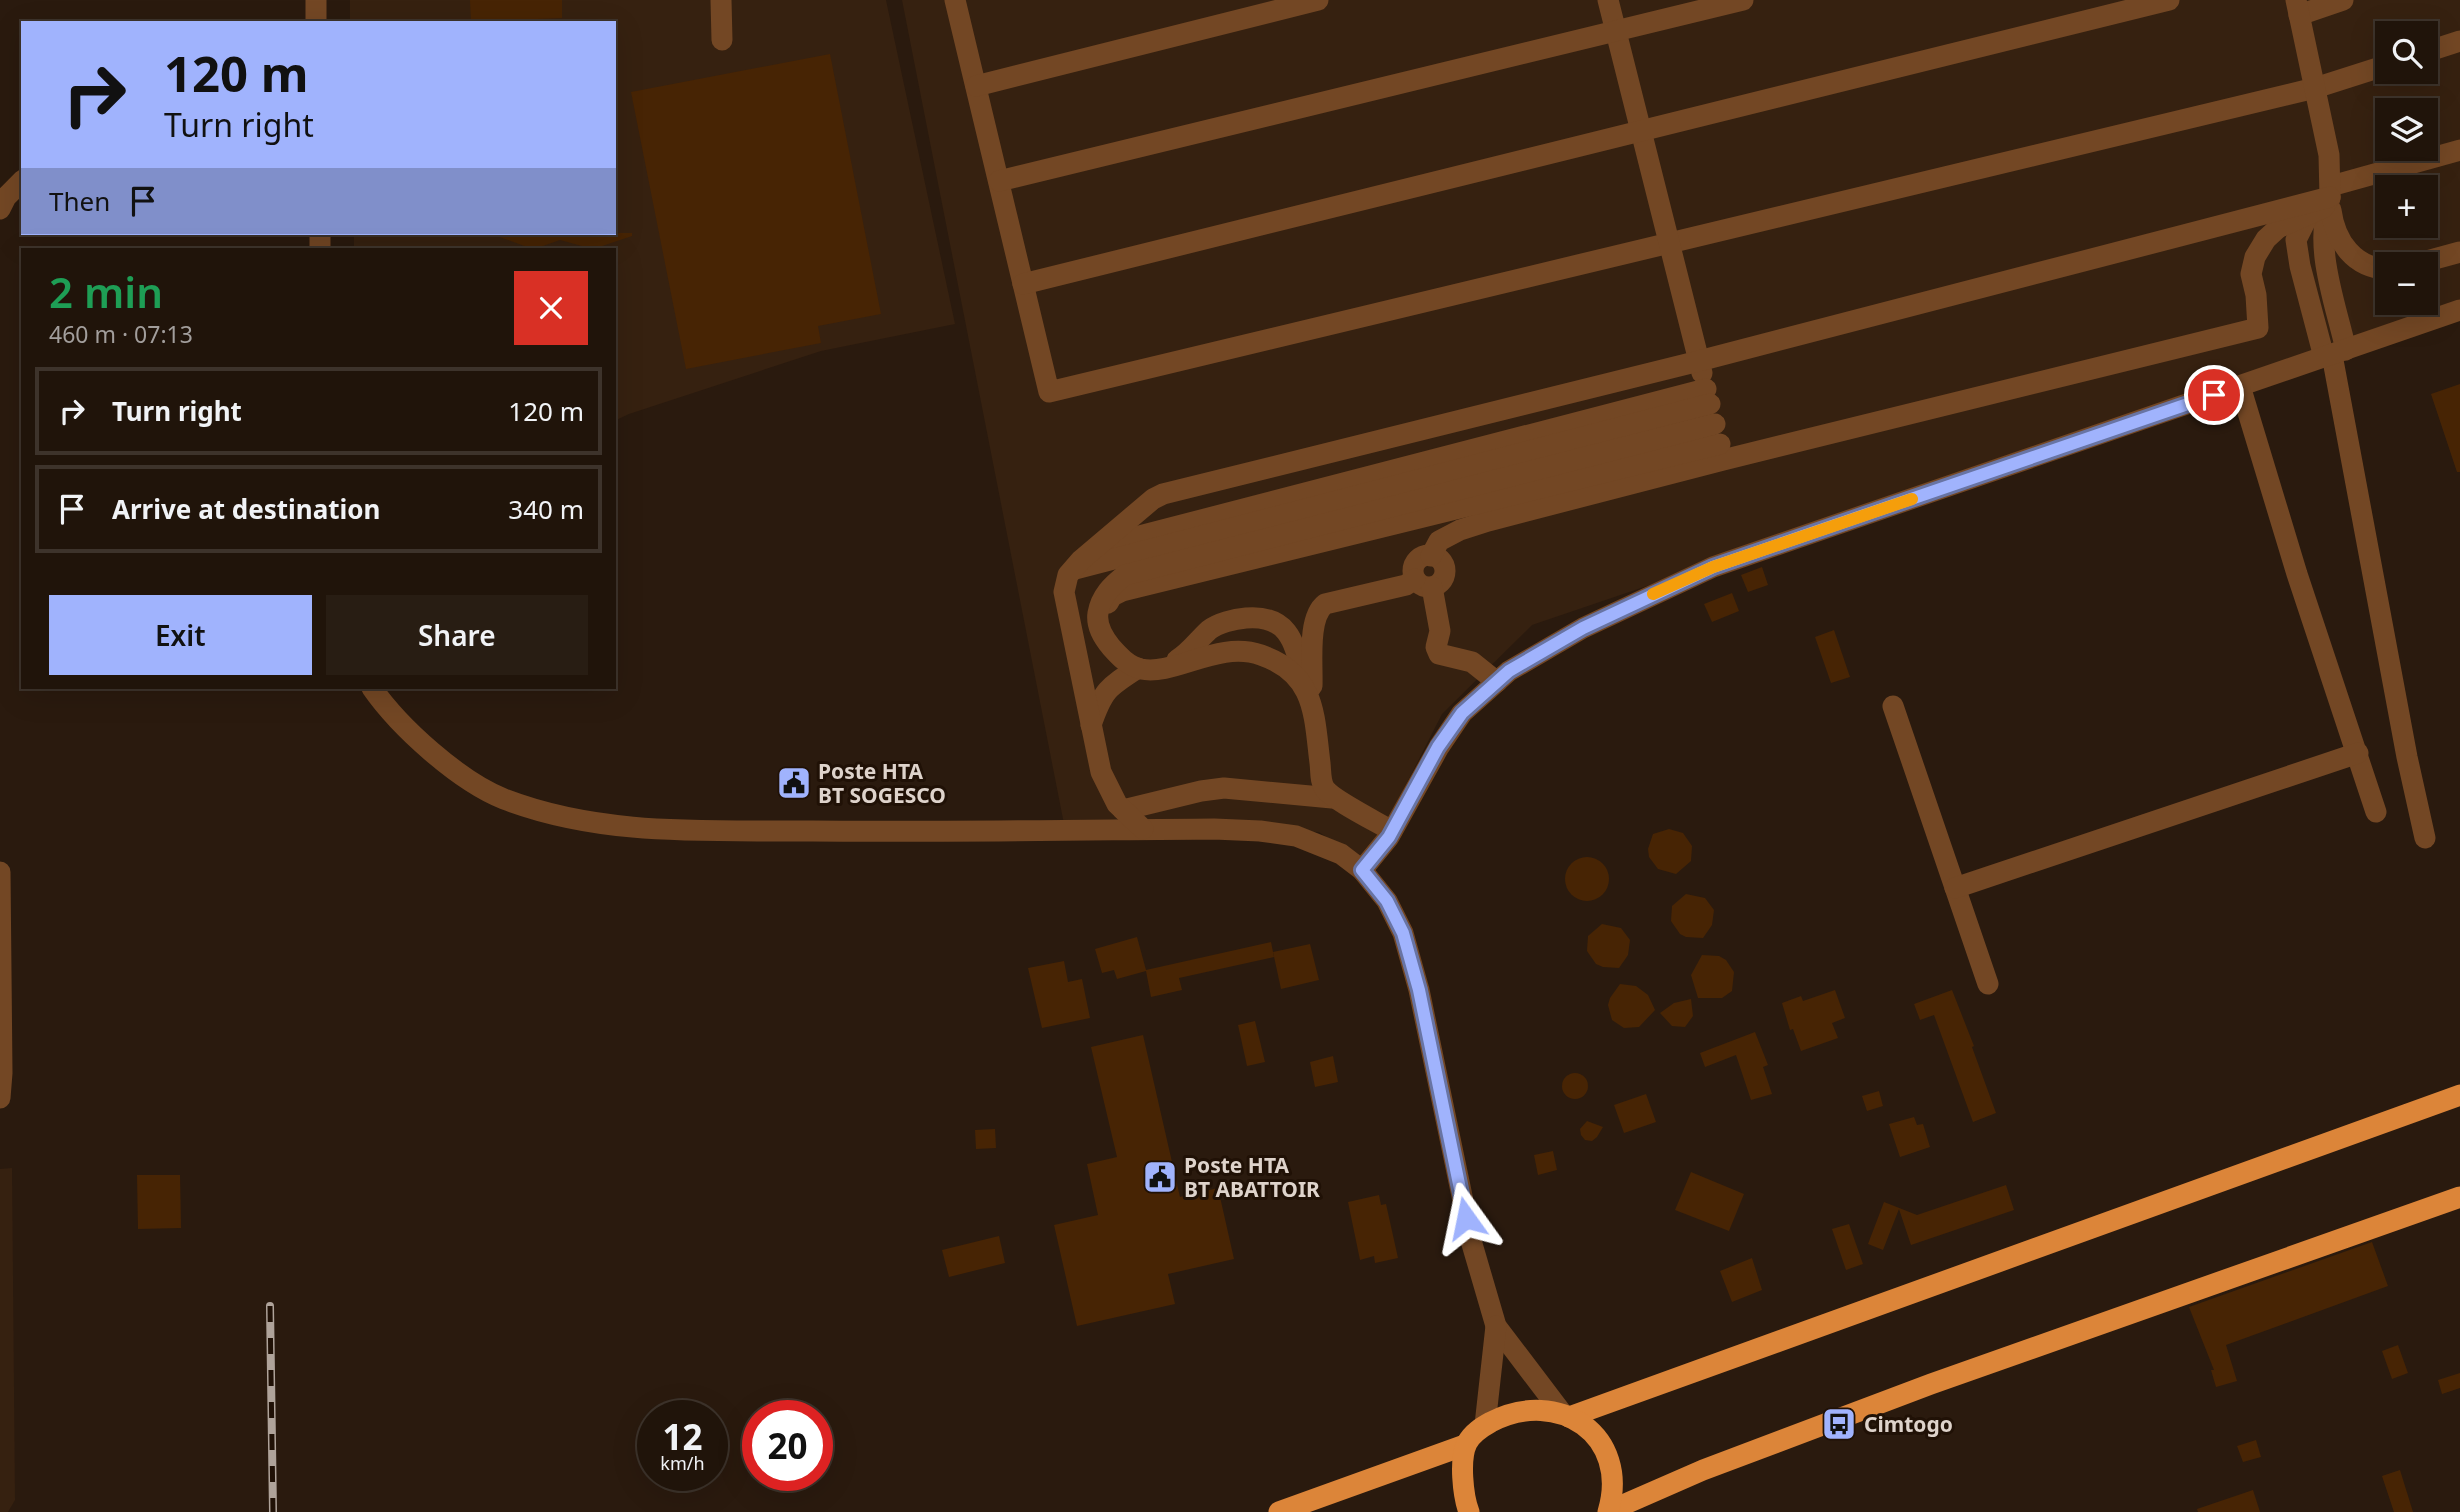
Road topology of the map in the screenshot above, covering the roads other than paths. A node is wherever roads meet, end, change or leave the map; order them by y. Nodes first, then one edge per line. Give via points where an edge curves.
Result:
1 (316, 0) edge
2 (720, 0) edge
3 (955, 0) edge
4 (1318, 0) edge
5 (1608, 0) edge
6 (1743, 0) edge
7 (2169, 0) edge
8 (2343, 0) edge
9 (2298, 7) edge
10 (316, 21) edge
11 (1616, 31) junction
12 (722, 40) dead end
13 (2460, 41) edge
14 (2438, 48) edge
15 (2375, 69) edge
16 (976, 86) junction
17 (2315, 88) junction
18 (1641, 131) junction
19 (2460, 150) edge
20 (999, 181) junction
21 (21, 182) edge
22 (2330, 192) junction
23 (0, 209) edge
24 (2308, 216) junction
25 (2296, 240) junction
26 (1669, 243) junction
27 (2259, 250) junction
28 (2460, 252) edge
29 (2438, 258) edge
30 (2375, 268) edge
31 (1023, 285) junction
32 (2460, 310) edge
33 (2334, 354) junction
34 (2241, 386) junction
35 (1711, 408) junction
36 (1095, 548) junction
37 (1072, 570) junction
38 (1423, 583) junction
39 (1168, 667) junction
40 (1138, 668) junction
41 (1497, 682) junction
42 (373, 689) edge
43 (1311, 702) junction
44 (1894, 706) dead end
45 (1091, 724) junction
46 (2358, 753) junction
47 (1332, 798) junction
48 (1123, 810) junction
49 (2376, 812) dead end
50 (1143, 829) junction
51 (1392, 831) junction
52 (2424, 838) dead end
53 (1362, 870) junction
54 (0, 872) edge
55 (1955, 888) junction
56 (1988, 984) dead end
57 (2460, 1095) edge
58 (0, 1098) edge
59 (2460, 1197) edge
60 (1496, 1326) junction
61 (1566, 1415) junction
62 (1485, 1426) junction
63 (1465, 1445) junction
64 (1279, 1512) edge
65 (1469, 1512) edge
66 (1609, 1512) edge

1 - 10 street
2 - 12 street
3 - 16 street
4 - 16 street
5 - 11 street
6 - 11 street
7 - 18 street
8 - 9 street
9 - 17 street
11 - 18 street
11 - 20 street
13 - 14 street
15 - 17 street
16 - 20 street
17 - 22 street via 2329,155
17 - 26 street
18 - 26 street
18 - 31 street
19 - 22 street
20 - 31 street
21 - 23 street
22 - 24 street via 2323,208
22 - 30 street via 2338,237 2356,260
22 - 33 street via 2323,250
22 - 35 street
24 - 25 street
24 - 27 street via 2278,228
25 - 27 street via 2275,240
25 - 33 street via 2300,266
26 - 31 street via 1049,391
26 - 35 street
27 - 35 street via 2250,274 2258,328
28 - 29 street
32 - 33 street
33 - 34 street
33 - 52 street
34 - 41 street via 1713,567 1583,628
34 - 46 street via 2297,574
35 - 36 street
35 - 36 street via 1119,527
35 - 37 street
35 - 38 street via 1440,541 1431,556 1441,561 1445,571 1441,581
35 - 40 street via 1122,591 1112,596 1099,627 1122,659
36 - 37 street
37 - 45 street via 1064,592
38 - 41 street via 1440,631 1438,654 1472,662
38 - 43 street via 1319,608 1313,631
39 - 40 street
39 - 43 street via 1219,653 1261,654 1304,684
39 - 43 street via 1190,652 1210,629 1226,622 1276,621 1294,645
40 - 45 street via 1110,684
41 - 51 street via 1462,713 1438,747
42 - 50 street via 396,718 474,785 575,821 669,830
43 - 47 street via 1322,786
44 - 55 street
45 - 48 street via 1101,772
46 - 49 street
46 - 55 street
47 - 48 street via 1224,788
47 - 51 street
48 - 50 street
50 - 53 street via 1296,836 1341,855
51 - 53 street
53 - 60 street via 1387,901 1403,933 1472,1244
54 - 58 street
55 - 56 street
57 - 61 highway
59 - 66 highway via 1931,1384 1703,1470
60 - 61 street
60 - 62 street
61 - 62 highway via 1540,1409 1518,1412
61 - 66 highway via 1598,1439 1609,1459 1614,1481
62 - 63 highway
63 - 64 highway
63 - 65 highway via 1464,1499

